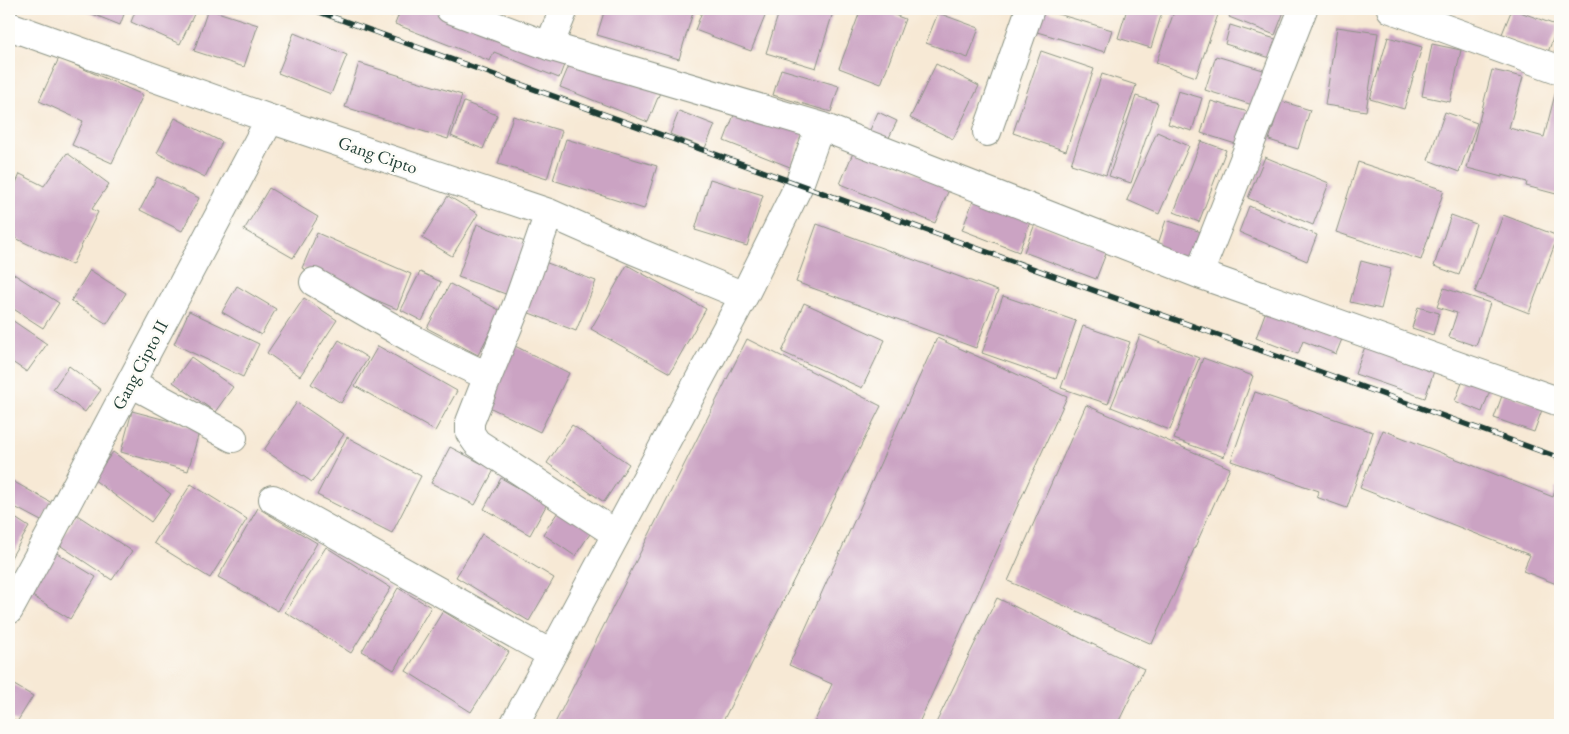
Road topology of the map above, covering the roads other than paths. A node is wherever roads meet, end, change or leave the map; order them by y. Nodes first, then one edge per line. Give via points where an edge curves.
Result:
1 (450, 9) edge
2 (564, 9) edge
3 (1030, 9) edge
4 (1303, 9) edge
5 (1391, 9) edge
6 (9, 26) edge
7 (549, 46) junction
8 (1560, 70) edge
9 (270, 119) junction
10 (820, 126) junction
11 (987, 132) dead end
12 (549, 213) junction
13 (1199, 274) junction
14 (314, 282) dead end
15 (744, 296) junction
16 (488, 376) junction
17 (131, 383) junction
18 (1560, 402) edge
19 (233, 438) dead end
20 (273, 498) dead end
21 (616, 534) junction
22 (9, 610) edge
23 (551, 654) junction
24 (514, 725) edge

1 - 7 street
2 - 7 street
3 - 11 street
4 - 13 street
5 - 8 street
6 - 9 street, Gang Cipto
7 - 10 street
9 - 12 street, Gang Cipto
9 - 17 street, Gang Cipto II
10 - 13 street
10 - 15 street via 800,185
12 - 15 street, Gang Cipto
12 - 16 street
13 - 18 street
14 - 16 street via 409,338
15 - 21 street
16 - 21 street via 470,422 470,433 477,443
17 - 19 street
17 - 22 street, Gang Cipto II
20 - 23 street
21 - 23 street
23 - 24 street

